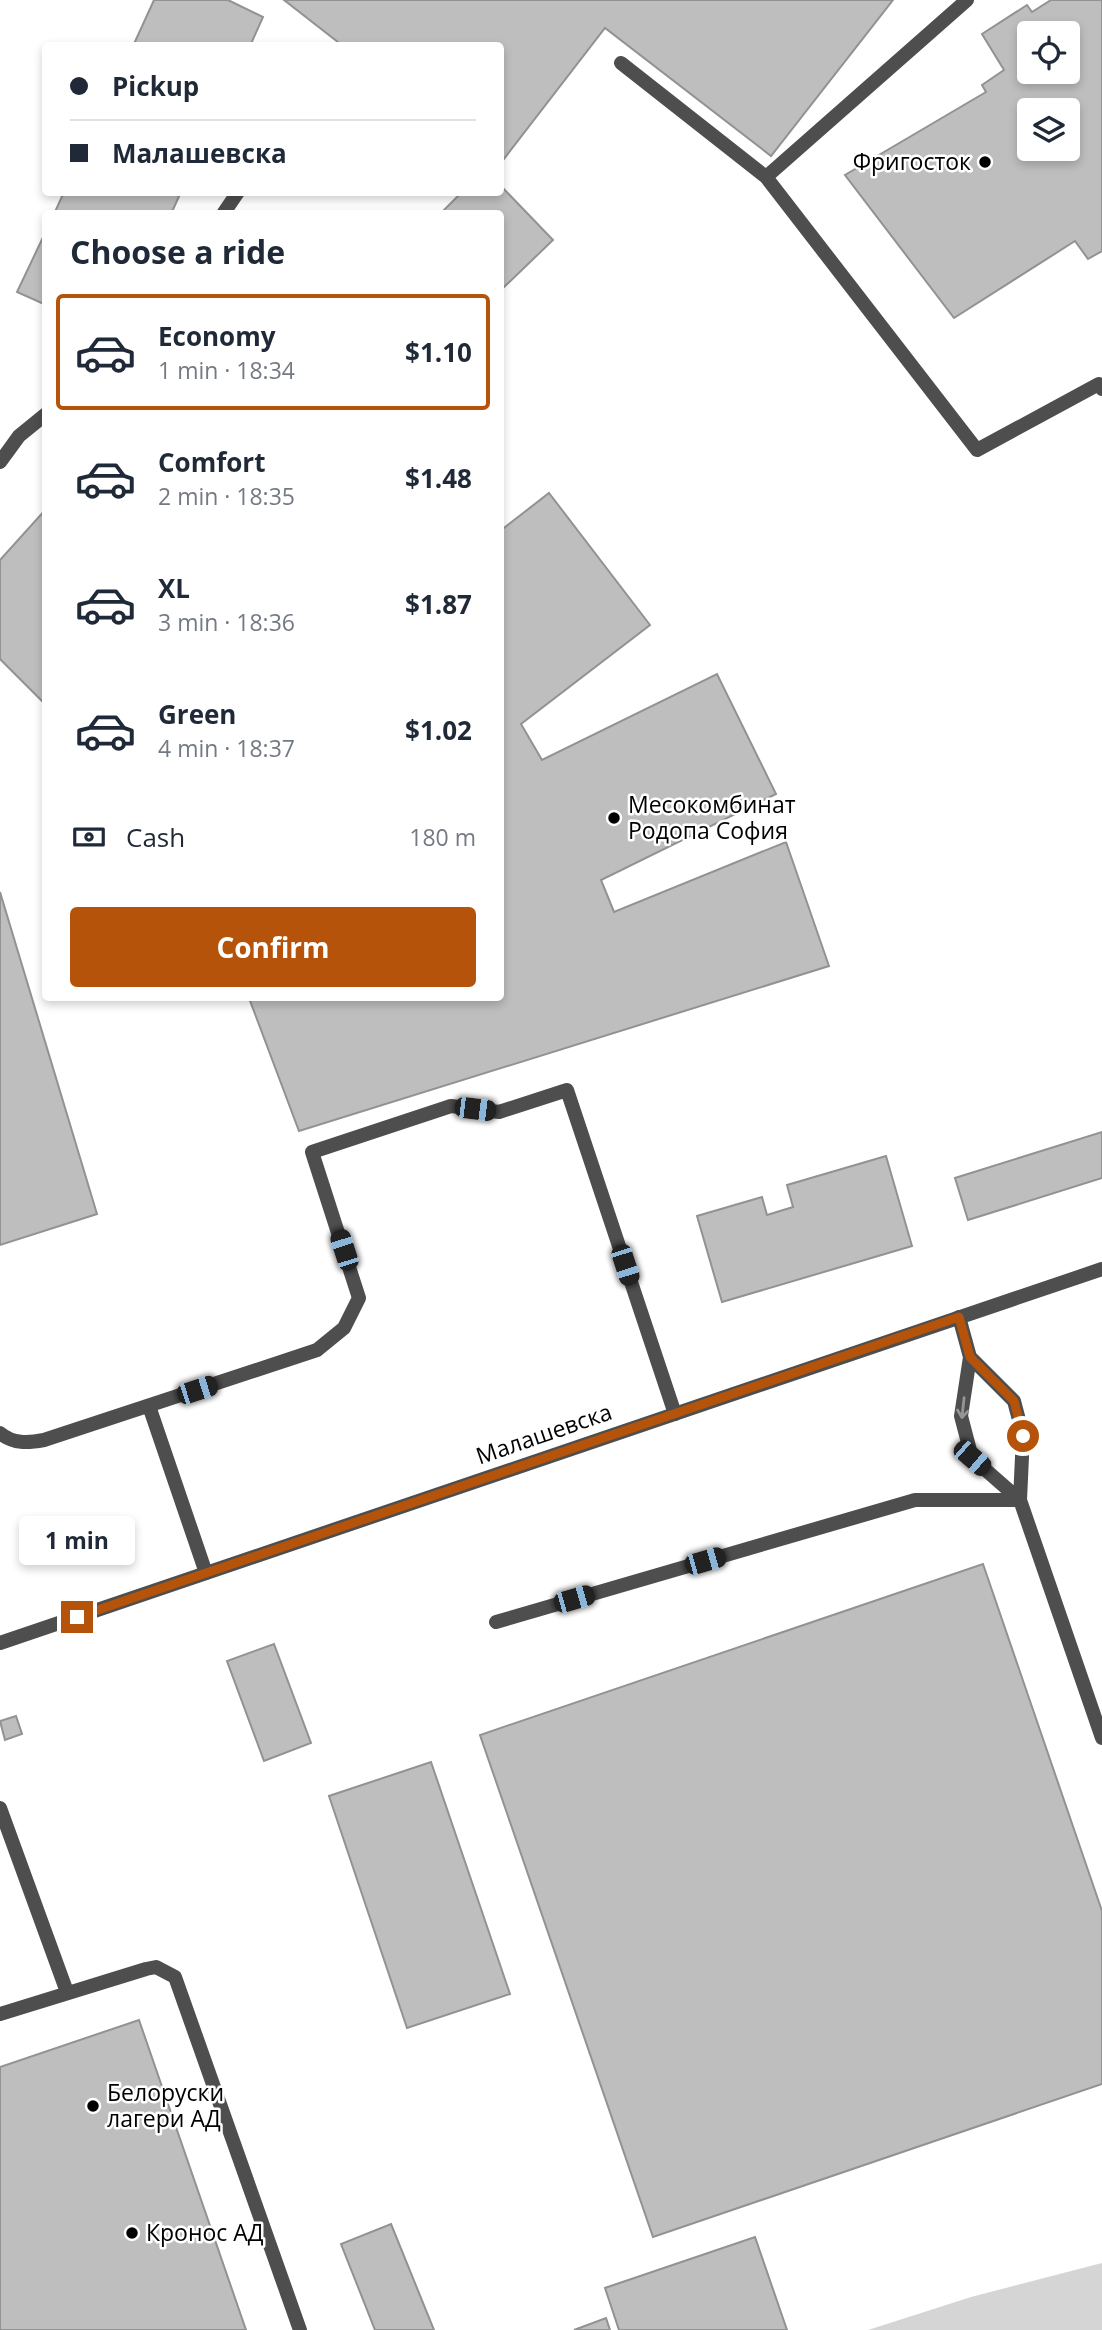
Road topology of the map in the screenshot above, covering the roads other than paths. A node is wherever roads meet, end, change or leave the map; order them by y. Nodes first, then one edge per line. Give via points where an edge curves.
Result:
1 (967, 0) edge
2 (621, 63) dead end
3 (766, 177) junction
4 (1102, 389) edge
5 (42, 417) edge
6 (0, 462) edge
7 (1102, 1269) edge
8 (959, 1317) junction
9 (970, 1357) junction
10 (149, 1406) junction
11 (674, 1414) junction
12 (0, 1433) edge
13 (1020, 1500) junction
14 (206, 1573) junction
15 (496, 1622) dead end
16 (0, 1643) edge
17 (1102, 1738) edge
18 (0, 1808) edge
19 (67, 1992) junction
20 (0, 2014) edge
21 (300, 2330) edge

1 - 3 street
2 - 3 street
3 - 4 street via 977,450 1099,384
5 - 6 street via 19,436
7 - 8 street, Малашевска
8 - 9 street
8 - 11 street, Малашевска
9 - 13 street via 1014,1401 1023,1436
9 -> 13 street via 961,1416 972,1458
10 - 11 street via 317,1350 344,1328 359,1298 312,1152 451,1106 499,1112 567,1090
10 - 12 street via 44,1440 25,1443
10 - 14 street
11 - 14 street, Малашевска
13 - 15 street via 915,1500
13 - 17 street
14 - 16 street, Малашевска
18 - 19 street
19 - 20 street
19 - 21 street via 146,1969 156,1968 176,1977

